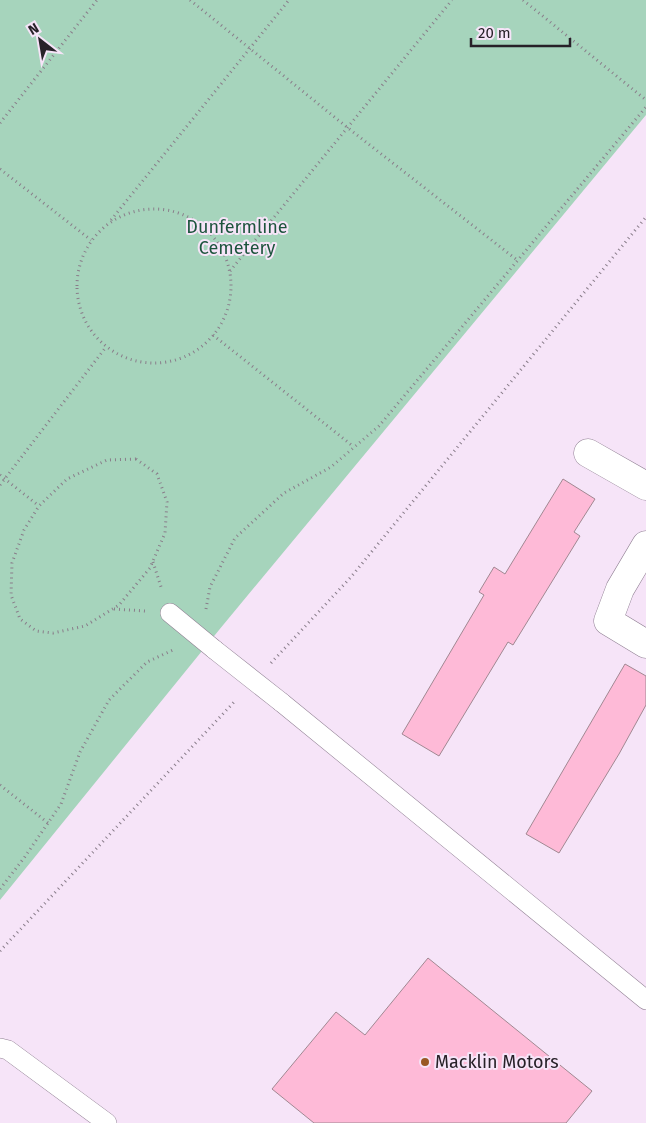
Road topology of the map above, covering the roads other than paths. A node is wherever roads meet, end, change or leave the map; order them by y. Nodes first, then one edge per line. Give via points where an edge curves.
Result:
1 (588, 453) dead end
2 (646, 486) edge
3 (646, 545) edge
4 (170, 613) dead end
5 (646, 644) edge
6 (646, 1000) edge
7 (0, 1048) edge
8 (107, 1123) edge

1 - 2 street
3 - 5 street via 620,589 608,621
4 - 6 lane, bridge
7 - 8 lane via 8,1050

